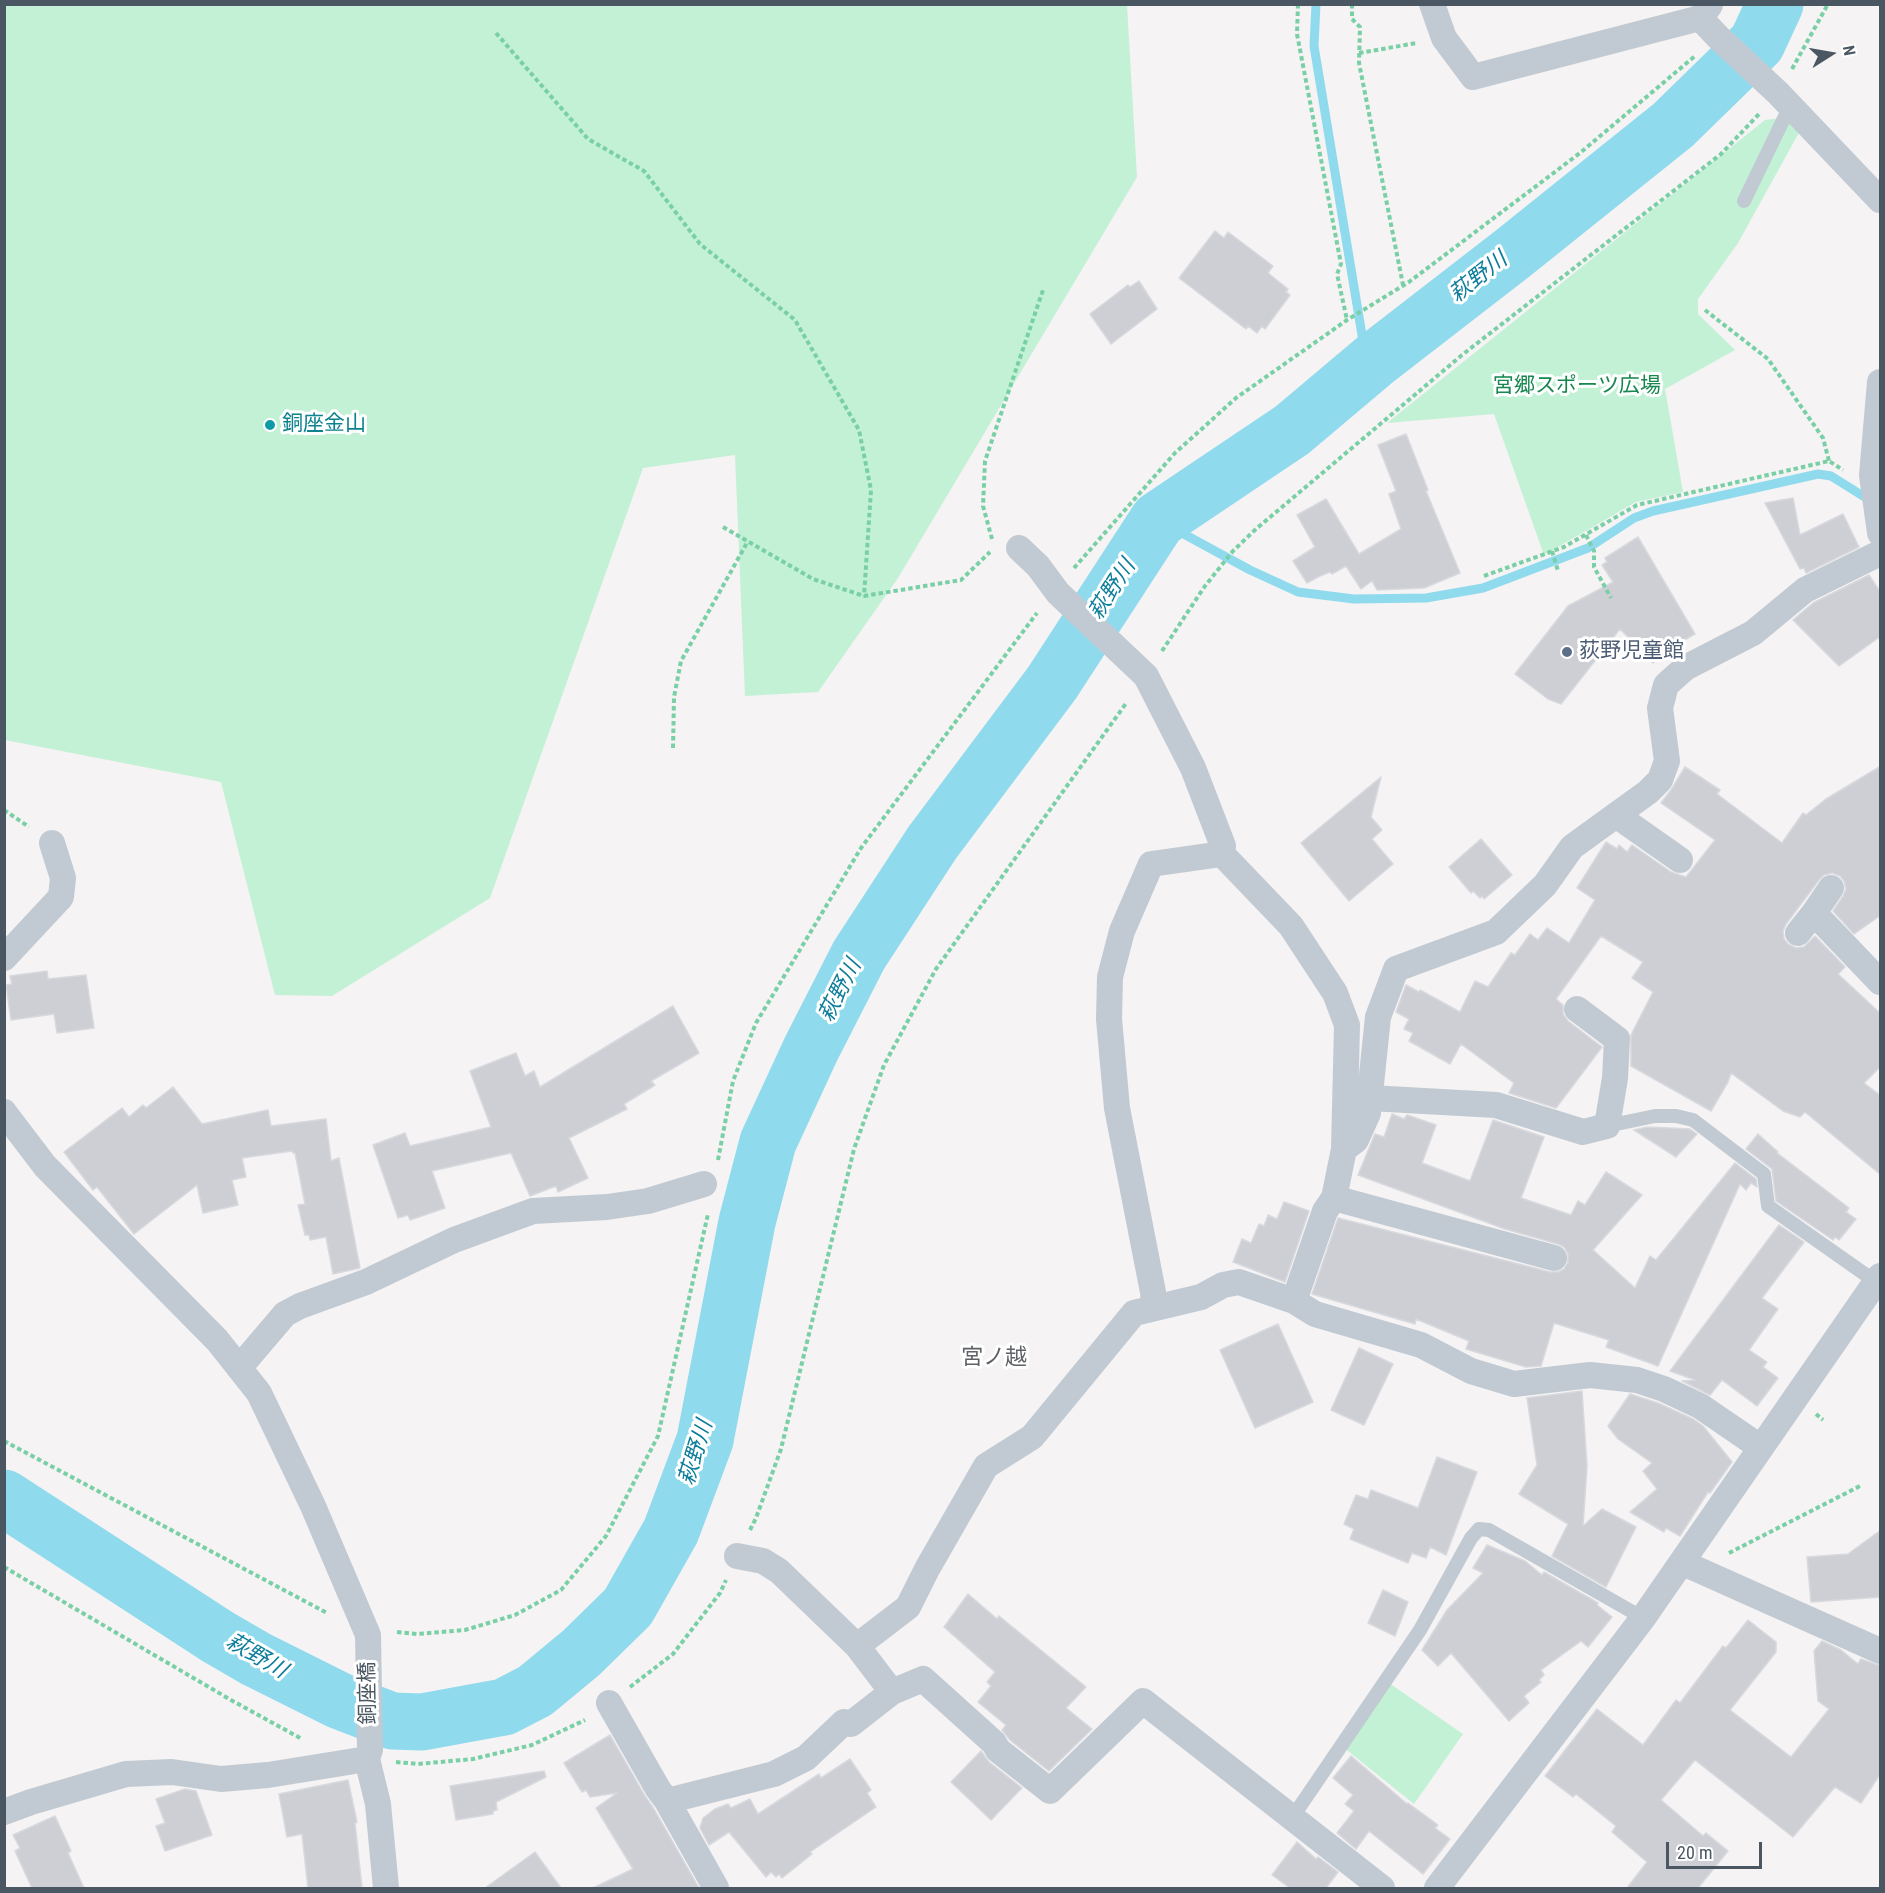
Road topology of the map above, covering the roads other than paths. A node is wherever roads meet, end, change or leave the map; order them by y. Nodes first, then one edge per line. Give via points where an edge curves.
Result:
1 (1432, 4) edge
2 (1710, 21) edge
3 (1782, 97) junction
4 (1878, 195) edge
5 (1744, 201) dead end
6 (1881, 382) edge
7 (1876, 482) edge
8 (1881, 533) edge
9 (1018, 548) dead end
10 (1881, 553) edge
11 (1616, 815) junction
12 (52, 843) dead end
13 (1222, 854) junction
14 (1680, 860) dead end
15 (1831, 888) dead end
16 (4, 958) edge
17 (1881, 982) edge
18 (1577, 1009) dead end
19 (1370, 1098) junction
20 (4, 1112) edge
21 (1607, 1126) junction
22 (1344, 1149) junction
23 (704, 1184) road end
24 (1334, 1198) junction
25 (1554, 1258) dead end
26 (1878, 1279) edge
27 (1294, 1301) junction
28 (1154, 1307) junction
29 (239, 1368) junction
30 (1760, 1447) junction
31 (737, 1556) road end
32 (1690, 1566) junction
33 (1643, 1618) junction
34 (857, 1646) junction
35 (1881, 1651) edge
36 (892, 1692) junction
37 (609, 1703) road end
38 (368, 1755) junction
39 (667, 1801) junction
40 (4, 1812) edge
41 (1292, 1818) junction
42 (386, 1888) edge
43 (716, 1888) edge
44 (1382, 1888) edge
45 (1437, 1888) edge

1 - 2 street via 1444,38 1473,77
2 - 3 street
3 - 4 street
3 - 5 lane
6 - 7 street
7 - 8 street
9 - 13 street via 1038,566 1056,592 1140,670 1193,768 1223,846
10 - 11 street via 1805,590 1753,633 1684,668 1666,685 1660,708 1667,761 1660,780
11 - 14 street
11 - 19 street via 1572,847 1545,885 1496,932 1396,969 1378,1017
12 - 16 street via 63,878 61,897
13 - 22 street via 1291,926 1335,993 1347,1025
13 - 28 street via 1151,864 1122,931 1110,977 1109,1019 1117,1108
15 - 17 street via 1806,923
18 - 21 street via 1617,1039
19 - 21 street via 1496,1105 1583,1132
19 - 22 street via 1356,1140
20 - 29 street via 45,1166 217,1340
21 - 26 lane via 1655,1116 1693,1120 1764,1174 1768,1206
22 - 24 street
23 - 29 street via 648,1201 533,1210 454,1240 366,1282 285,1314
24 - 25 street
24 - 27 street via 1325,1211
26 - 30 street
27 - 28 street via 1239,1282 1174,1305
27 - 30 street via 1315,1314 1421,1345 1471,1371 1514,1384 1590,1376 1637,1380 1700,1406
28 - 34 street via 1134,1312 1032,1437 986,1466 908,1607
29 - 38 street, 銅座橋 via 259,1393 367,1632
30 - 32 street
31 - 34 street via 763,1561 779,1572
32 - 33 street
32 - 35 street
33 - 41 lane via 1489,1530 1479,1529 1420,1630
33 - 45 street
34 - 36 street
36 - 39 street via 851,1724 844,1722 806,1758 774,1773
36 - 41 street via 923,1679 998,1750 1050,1791 1143,1701
37 - 39 street
38 - 40 street via 268,1775 221,1779 172,1772 126,1774
38 - 42 street, 銅座橋 via 378,1804
39 - 43 street
41 - 44 street

